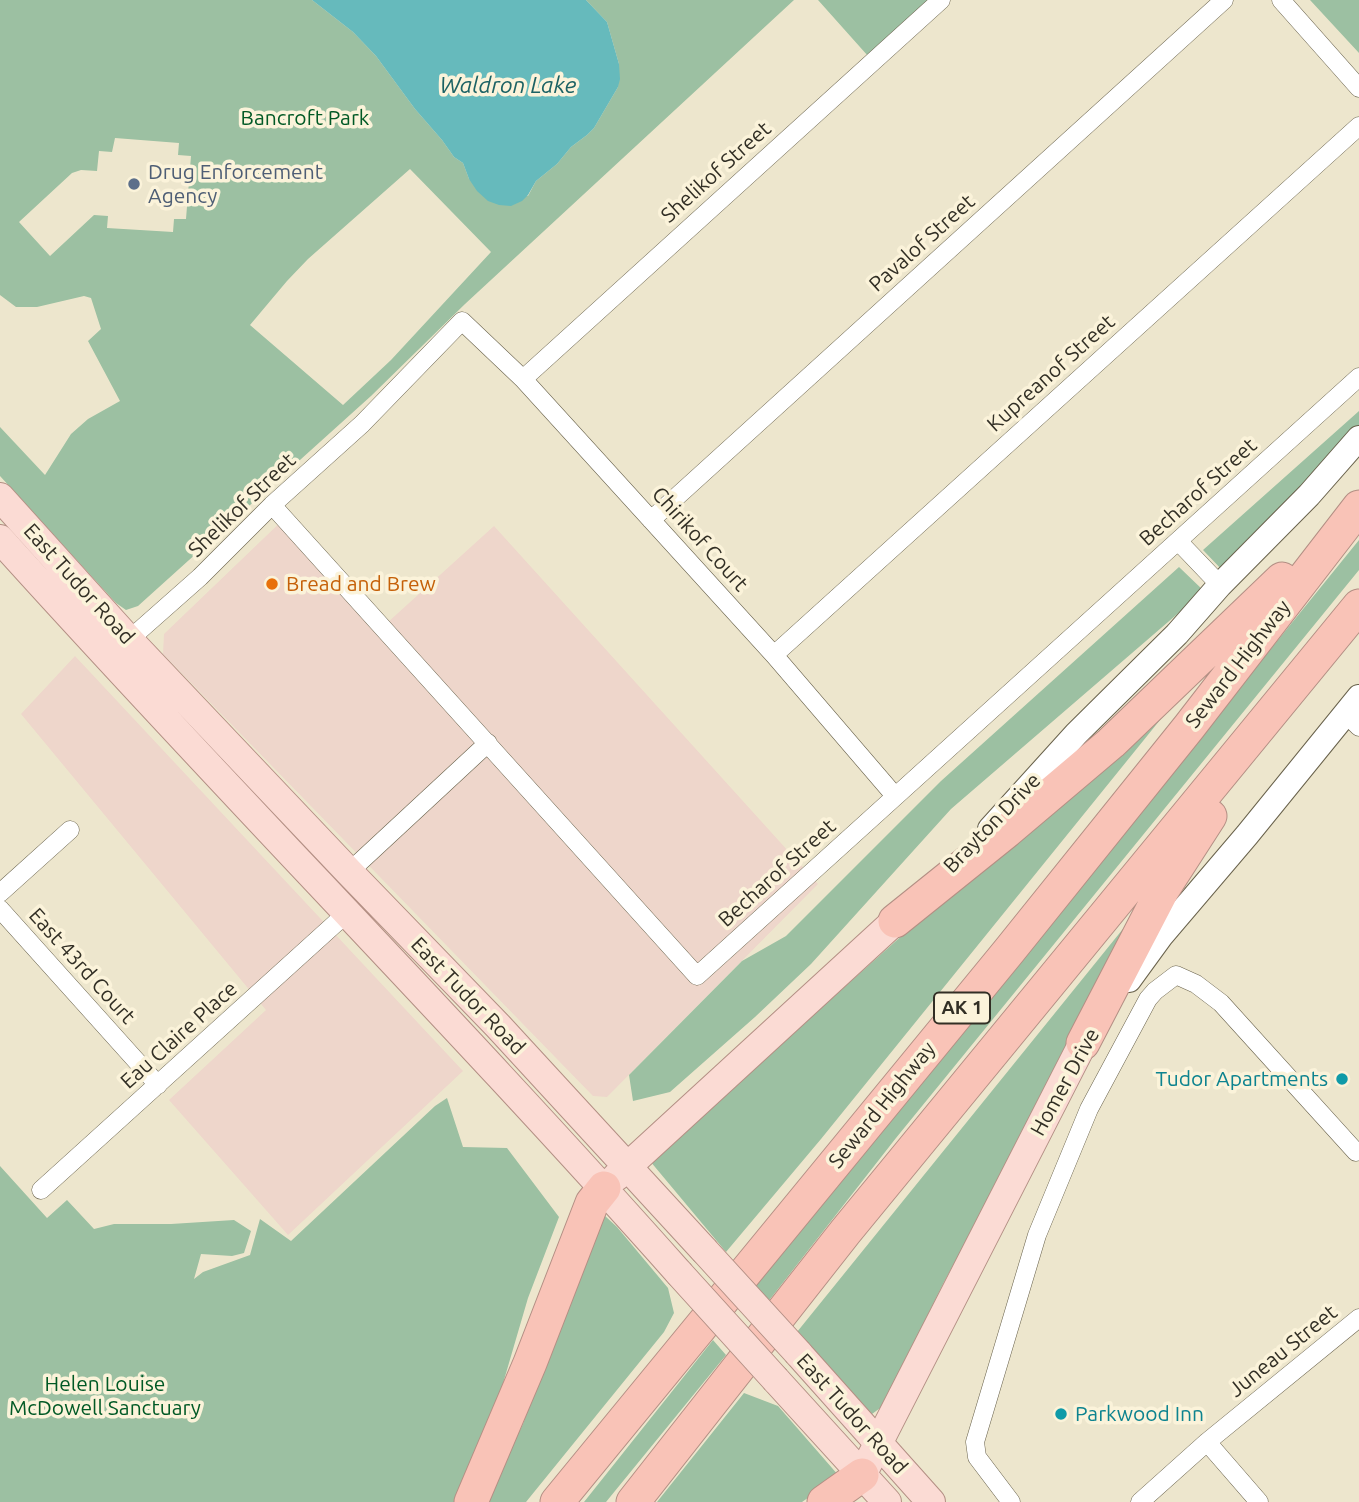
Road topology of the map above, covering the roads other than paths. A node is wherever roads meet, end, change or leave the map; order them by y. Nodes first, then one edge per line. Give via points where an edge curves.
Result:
1 (941, 0) edge
2 (1224, 0) edge
3 (1281, 0) edge
4 (1359, 88) edge
5 (1359, 126) edge
6 (462, 321) joint
7 (1359, 377) edge
8 (523, 379) junction
9 (1359, 438) edge
10 (0, 497) edge
11 (272, 505) junction
12 (1359, 506) edge
13 (651, 520) junction
14 (1178, 541) junction
15 (4, 553) edge
16 (1220, 585) junction
17 (1359, 606) edge
18 (119, 649) junction
19 (774, 655) junction
20 (1286, 695) junction
21 (1354, 712) edge
22 (488, 743) junction
23 (895, 796) junction
24 (70, 830) dead end
25 (349, 872) junction
26 (0, 893) edge
27 (0, 909) edge
28 (348, 912) junction
29 (895, 921) junction
30 (1083, 1043) junction
31 (158, 1085) junction
32 (1358, 1152) edge
33 (616, 1177) junction
34 (41, 1190) dead end
35 (1359, 1318) edge
36 (878, 1442) junction
37 (1207, 1442) junction
38 (862, 1475) junction
39 (471, 1502) edge
40 (557, 1502) edge
41 (633, 1502) edge
42 (824, 1502) edge
43 (887, 1502) edge
44 (930, 1502) edge
45 (1011, 1502) edge
46 (1140, 1502) edge
47 (1259, 1502) edge

1 - 8 street, Shelikof Street
2 - 13 street, Pavalof Street
3 - 4 street
5 - 19 street, Kupreanof Street
6 - 8 street, Chirikof Court
6 - 11 street, Shelikof Street via 362,424
7 - 14 street, Becharof Street
8 - 13 street, Chirikof Court
9 - 16 main road, Brayton Drive
10 - 18 main road, East Tudor Road
11 - 18 street, Shelikof Street
11 - 22 street, Becharof Street
12 - 29 highway via 1111,743
12 - 40 highway, Seward Highway / AK 1 via 1009,951
13 - 19 street, Chirikof Court
14 - 16 street
14 - 23 street, Becharof Street
15 - 18 main road, East Tudor Road
16 - 29 main road, Brayton Drive via 985,834
17 - 20 highway, AK 1
18 - 25 main road, East Tudor Road
18 - 28 main road, East Tudor Road
19 - 23 street, Chirikof Court
20 - 30 highway via 1163,889
20 - 41 highway, AK 1 via 846,1231
21 - 30 main road, Homer Drive via 1161,936
22 - 23 street, Becharof Street via 697,976
22 - 25 street
24 - 26 street
25 - 33 main road, East Tudor Road via 498,1026
27 - 31 street, East 43rd Court
28 - 31 street, Eau Claire Place
28 - 33 main road, East Tudor Road
29 - 33 main road, Brayton Drive
30 - 36 main road, Homer Drive
31 - 34 street, Eau Claire Place
32 - 45 street, Homer Drive via 1221,1003 1176,975 1155,991 1088,1109 1037,1236 975,1442 977,1457
33 - 36 main road, East Tudor Road, bridge via 704,1251
33 - 38 main road, East Tudor Road, bridge via 679,1273
33 - 39 highway via 592,1203
35 - 37 street, Juneau Street
36 - 38 main road, Homer Drive
36 - 44 main road, East Tudor Road
37 - 46 street, Juneau Street
37 - 47 street
38 - 42 highway
38 - 43 main road, East Tudor Road

